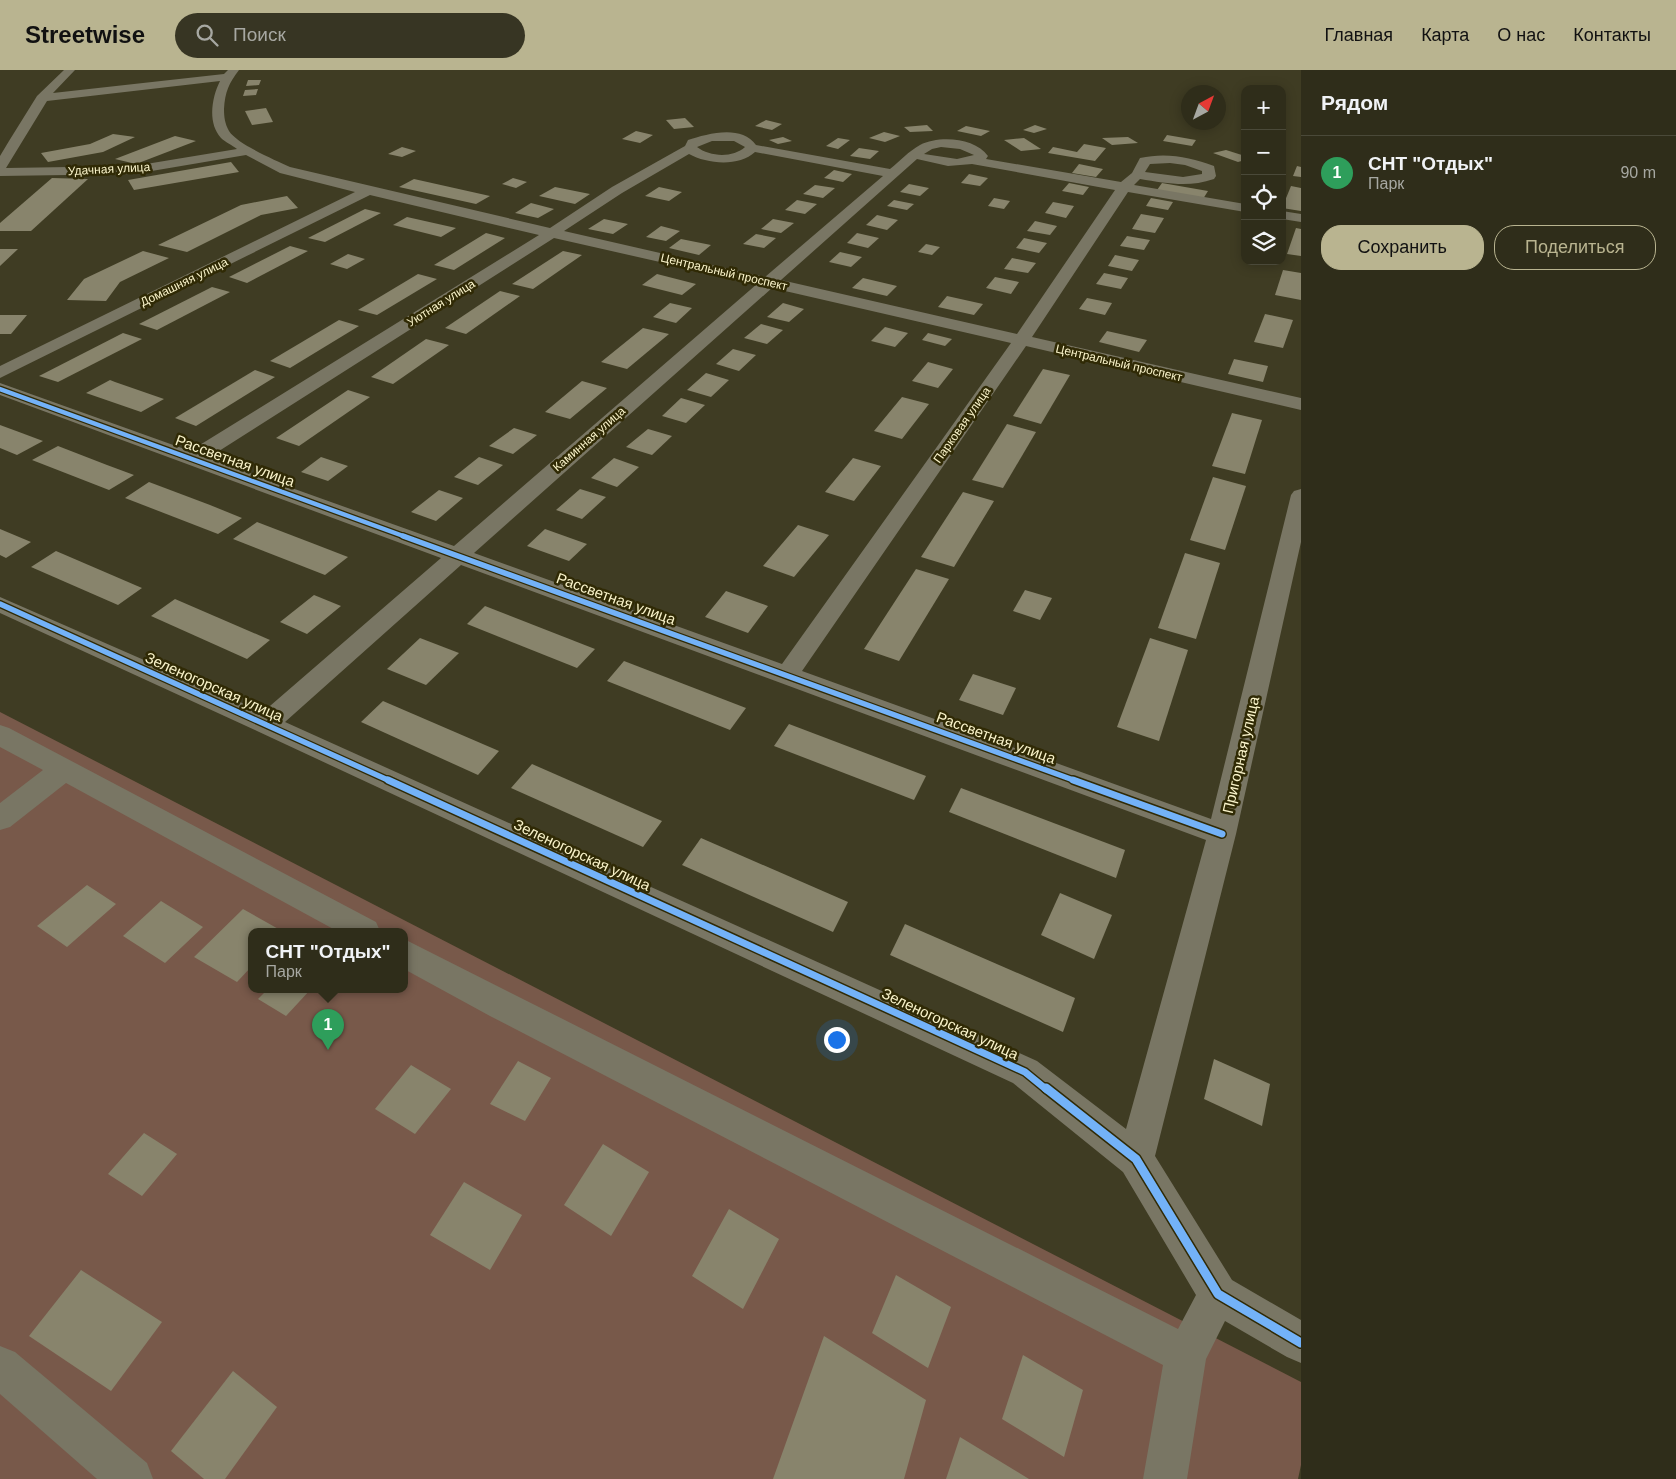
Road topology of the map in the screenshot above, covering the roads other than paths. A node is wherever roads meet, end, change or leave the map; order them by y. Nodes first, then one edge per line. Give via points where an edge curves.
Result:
1 (70, 70) edge
2 (230, 74) edge
3 (41, 98) junction
4 (200, 147) dead end
5 (690, 148) junction
6 (752, 148) junction
7 (248, 152) junction
8 (0, 167) edge
9 (147, 169) junction
10 (0, 172) edge
11 (890, 173) junction
12 (1130, 181) junction
13 (368, 191) junction
14 (1241, 207) edge
15 (1286, 216) edge
16 (1301, 218) edge
17 (552, 233) junction
18 (768, 282) junction
19 (1021, 340) junction
20 (0, 373) edge
21 (0, 389) edge
22 (1301, 404) edge
23 (192, 459) junction
24 (1301, 495) edge
25 (458, 554) junction
26 (0, 604) edge
27 (787, 675) junction
28 (266, 724) junction
29 (0, 735) edge
30 (64, 769) junction
31 (0, 819) edge
32 (1222, 834) junction
33 (359, 928) edge
34 (408, 955) edge
35 (1136, 1159) junction
36 (1218, 1294) junction
37 (1301, 1342) edge
38 (1186, 1356) junction
39 (0, 1367) edge
40 (131, 1479) edge
41 (1165, 1479) edge

1 - 3 street
2 - 3 street
2 - 7 street, Центральный проспект via 219,94 218,120 225,135
3 - 8 street
4 - 9 street
5 - 6 street via 705,156 722,158 746,154
5 - 6 street, Уютная улица via 696,140 719,137 743,140
5 - 17 street, Уютная улица via 617,190
6 - 11 street, Уютная улица
7 - 9 street, Удачная улица
7 - 13 street, Центральный проспект via 284,170
9 - 10 street, Удачная улица
11 - 12 street, Каминная улица via 929,145 949,144 977,150 982,156 975,161
11 - 18 street, Каминная улица
12 - 14 street
12 - 19 street, Парковая улица
13 - 17 street, Центральный проспект
13 - 20 street, Домашняя улица
15 - 16 street
17 - 18 street, Центральный проспект
17 - 23 street, Уютная улица
18 - 19 street, Центральный проспект
18 - 25 street, Каминная улица
19 - 22 street, Центральный проспект
19 - 27 street, Парковая улица
21 - 23 street, Рассветная улица
23 - 25 street, Рассветная улица
24 - 32 street, Пригорная улица
25 - 27 street, Рассветная улица
25 - 28 street, Каминная улица
26 - 28 street, Зеленогорская улица
27 - 32 street, Рассветная улица
28 - 35 street, Зеленогорская улица via 1025,1072
29 - 30 street
30 - 31 street
30 - 33 street
32 - 35 street, Пригорная улица
34 - 38 street
35 - 36 street
36 - 37 street
36 - 38 street
38 - 41 street
39 - 40 street

